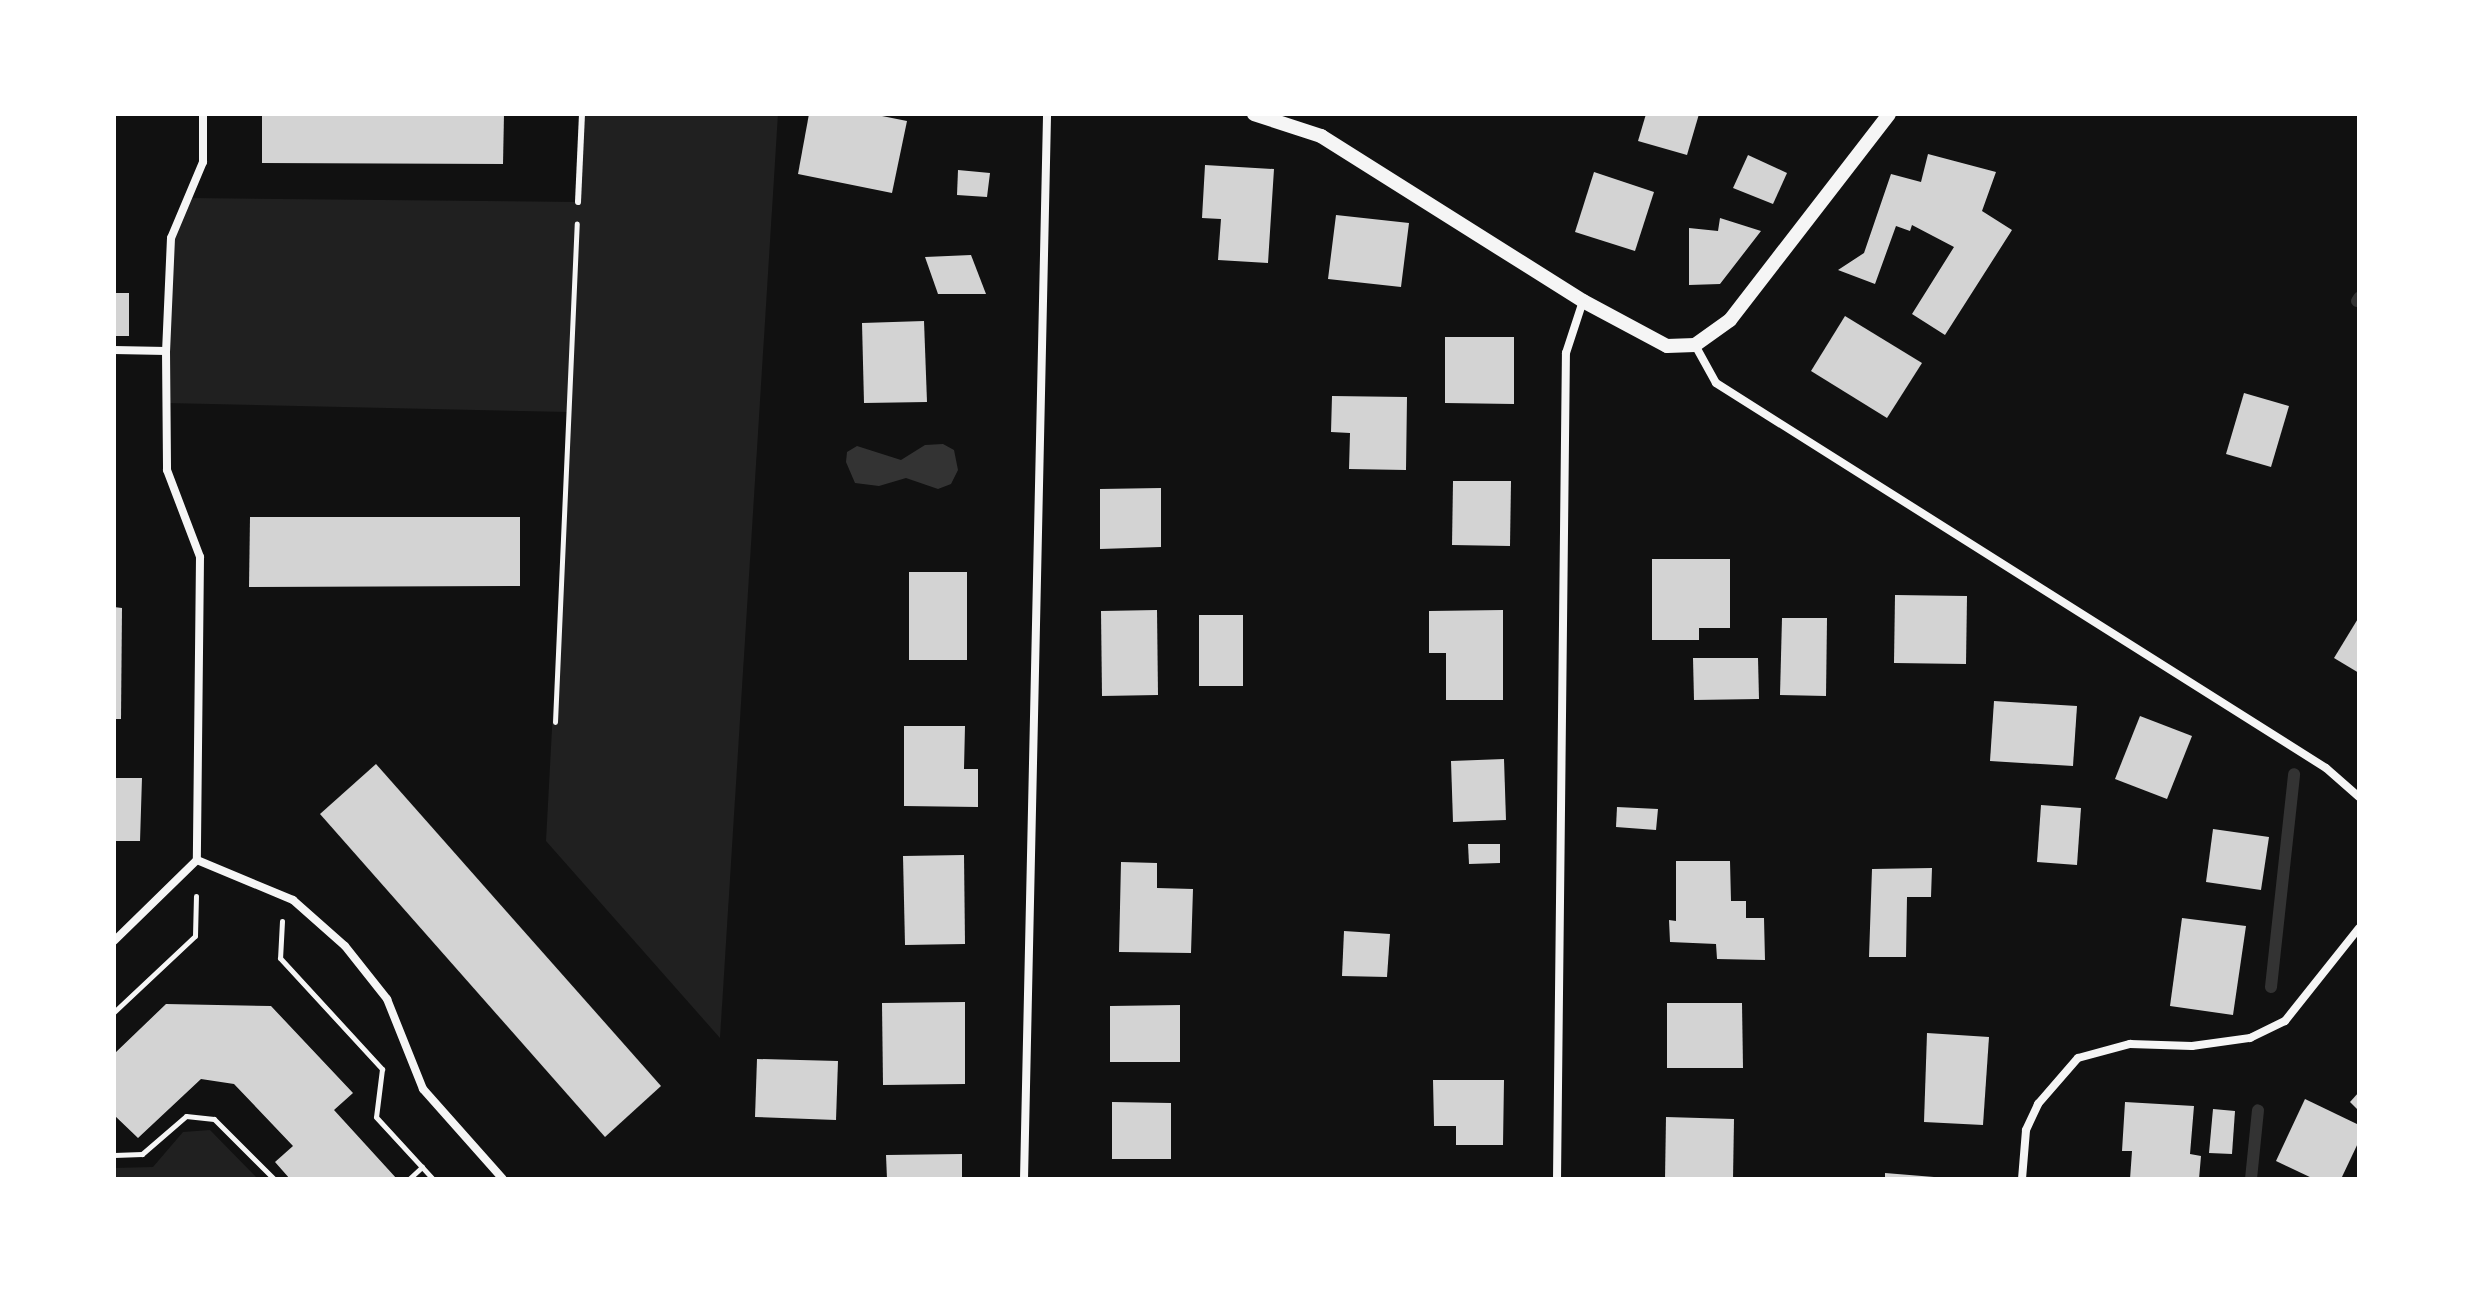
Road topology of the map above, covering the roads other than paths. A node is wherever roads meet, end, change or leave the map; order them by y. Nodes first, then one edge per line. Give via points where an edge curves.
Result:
1 (203, 114) edge
2 (582, 114) edge
3 (1047, 114) edge
4 (1257, 114) edge
5 (1889, 114) edge
6 (578, 202) road end
7 (1583, 301) junction
8 (1695, 345) junction
9 (114, 350) edge
10 (166, 351) junction
11 (2359, 797) edge
12 (197, 860) junction
13 (2359, 928) edge
14 (114, 941) edge
15 (503, 1179) edge
16 (1024, 1179) edge
17 (1557, 1179) edge
18 (2022, 1179) edge

1 - 10 street via 203,162 171,238
2 - 6 lane
3 - 16 street
4 - 7 street via 1321,136
5 - 8 street via 1730,320
7 - 8 street via 1667,346
7 - 17 street via 1566,353
8 - 11 street via 1716,383 2313,760
9 - 10 street
10 - 12 street via 167,470 200,557
12 - 14 street
12 - 15 street via 284,896 345,946 387,999 423,1089
13 - 18 street via 2285,1021 2250,1038 2192,1046 2130,1044 2078,1058 2057,1078 2032,1117

